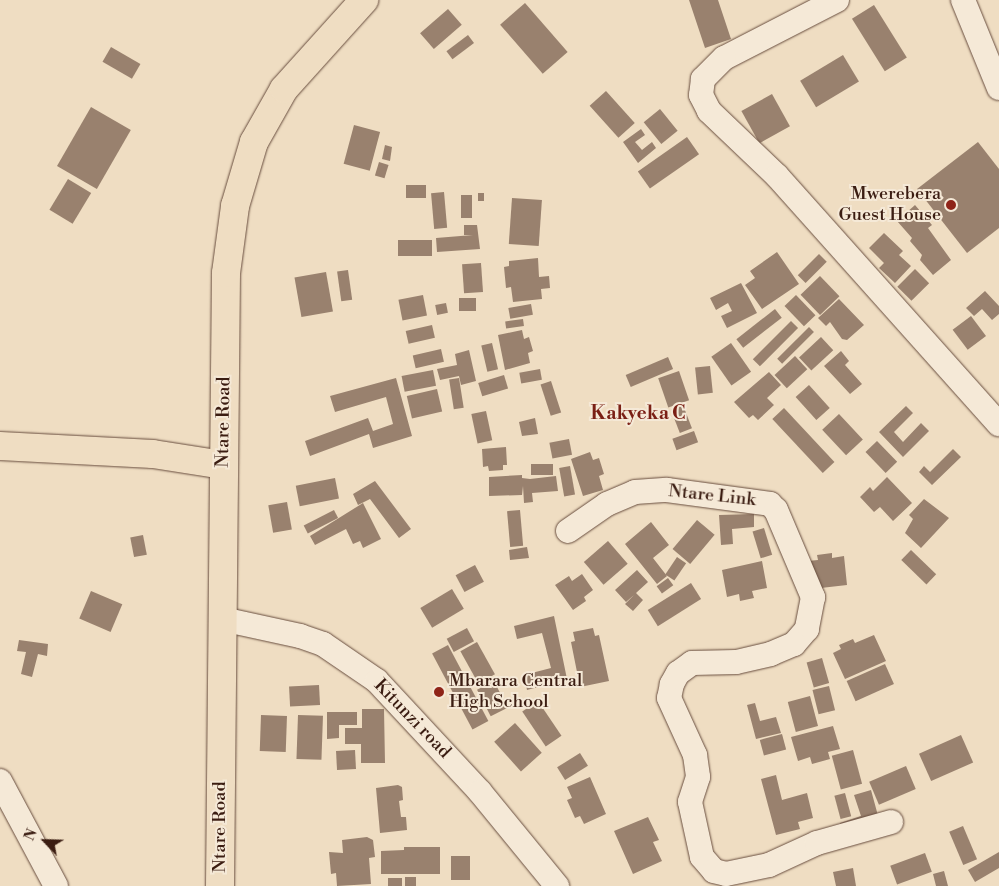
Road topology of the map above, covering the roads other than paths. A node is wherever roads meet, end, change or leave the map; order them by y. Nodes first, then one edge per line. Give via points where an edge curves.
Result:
1 (364, 0) edge
2 (837, 0) edge
3 (963, 0) edge
4 (999, 88) edge
5 (999, 424) edge
6 (0, 446) edge
7 (223, 465) junction
8 (568, 531) dead end
9 (222, 619) junction
10 (0, 781) edge
11 (890, 822) dead end
12 (771, 876) edge
13 (56, 886) edge
14 (220, 886) edge
15 (557, 886) edge

1 - 7 main road, Ntare Road via 284,89 254,142 235,206 226,273
2 - 5 street via 724,58 704,79 702,95 708,111 777,176
3 - 4 street
6 - 7 main road via 153,454
7 - 9 main road, Ntare Road
8 - 12 street, Ntare Link via 607,504 635,492 667,490 716,495 761,501 776,510 813,597 807,628 794,644 771,654 736,662 692,663 678,673 669,698 695,755 698,777 690,802 702,857 714,871
9 - 14 main road, Ntare Road
9 - 15 street, Kitunzi road via 323,644 377,681 480,792
10 - 13 street
11 - 12 street, Ntare Link via 817,843

